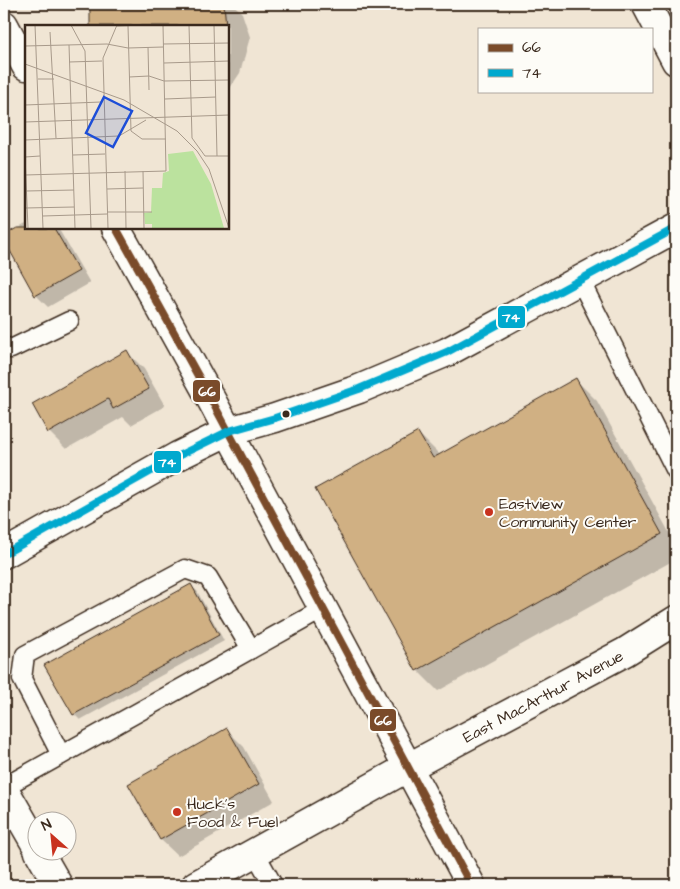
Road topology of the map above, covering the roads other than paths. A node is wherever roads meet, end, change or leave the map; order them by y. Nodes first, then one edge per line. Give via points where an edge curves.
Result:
1 (646, 4) edge
2 (4, 26) edge
3 (676, 61) edge
4 (25, 64) edge
5 (676, 228) edge
6 (117, 229) edge
7 (580, 280) junction
8 (69, 321) dead end
9 (4, 346) edge
10 (229, 431) junction
11 (676, 471) edge
12 (4, 554) edge
13 (323, 609) junction
14 (676, 620) edge
15 (251, 649) junction
16 (61, 755) junction
17 (407, 768) junction
18 (4, 788) edge
19 (28, 832) edge
20 (255, 853) junction
21 (45, 862) edge
22 (58, 885) edge
23 (196, 885) edge
24 (273, 885) edge
25 (471, 885) edge

1 - 3 main road
2 - 4 main road
5 - 7 main road
6 - 10 main road
7 - 10 main road via 447,352 359,389
7 - 11 lane
8 - 9 lane via 11,349
10 - 12 main road via 178,456
10 - 13 main road
13 - 15 lane
13 - 17 main road
14 - 17 main road, East MacArthur Avenue via 625,652
15 - 16 lane
15 - 16 lane via 208,577 185,569 25,655 22,679
16 - 18 lane
17 - 20 main road, East MacArthur Avenue
17 - 25 main road
18 - 19 main road
20 - 23 main road, East MacArthur Avenue
20 - 24 lane
21 - 22 main road

